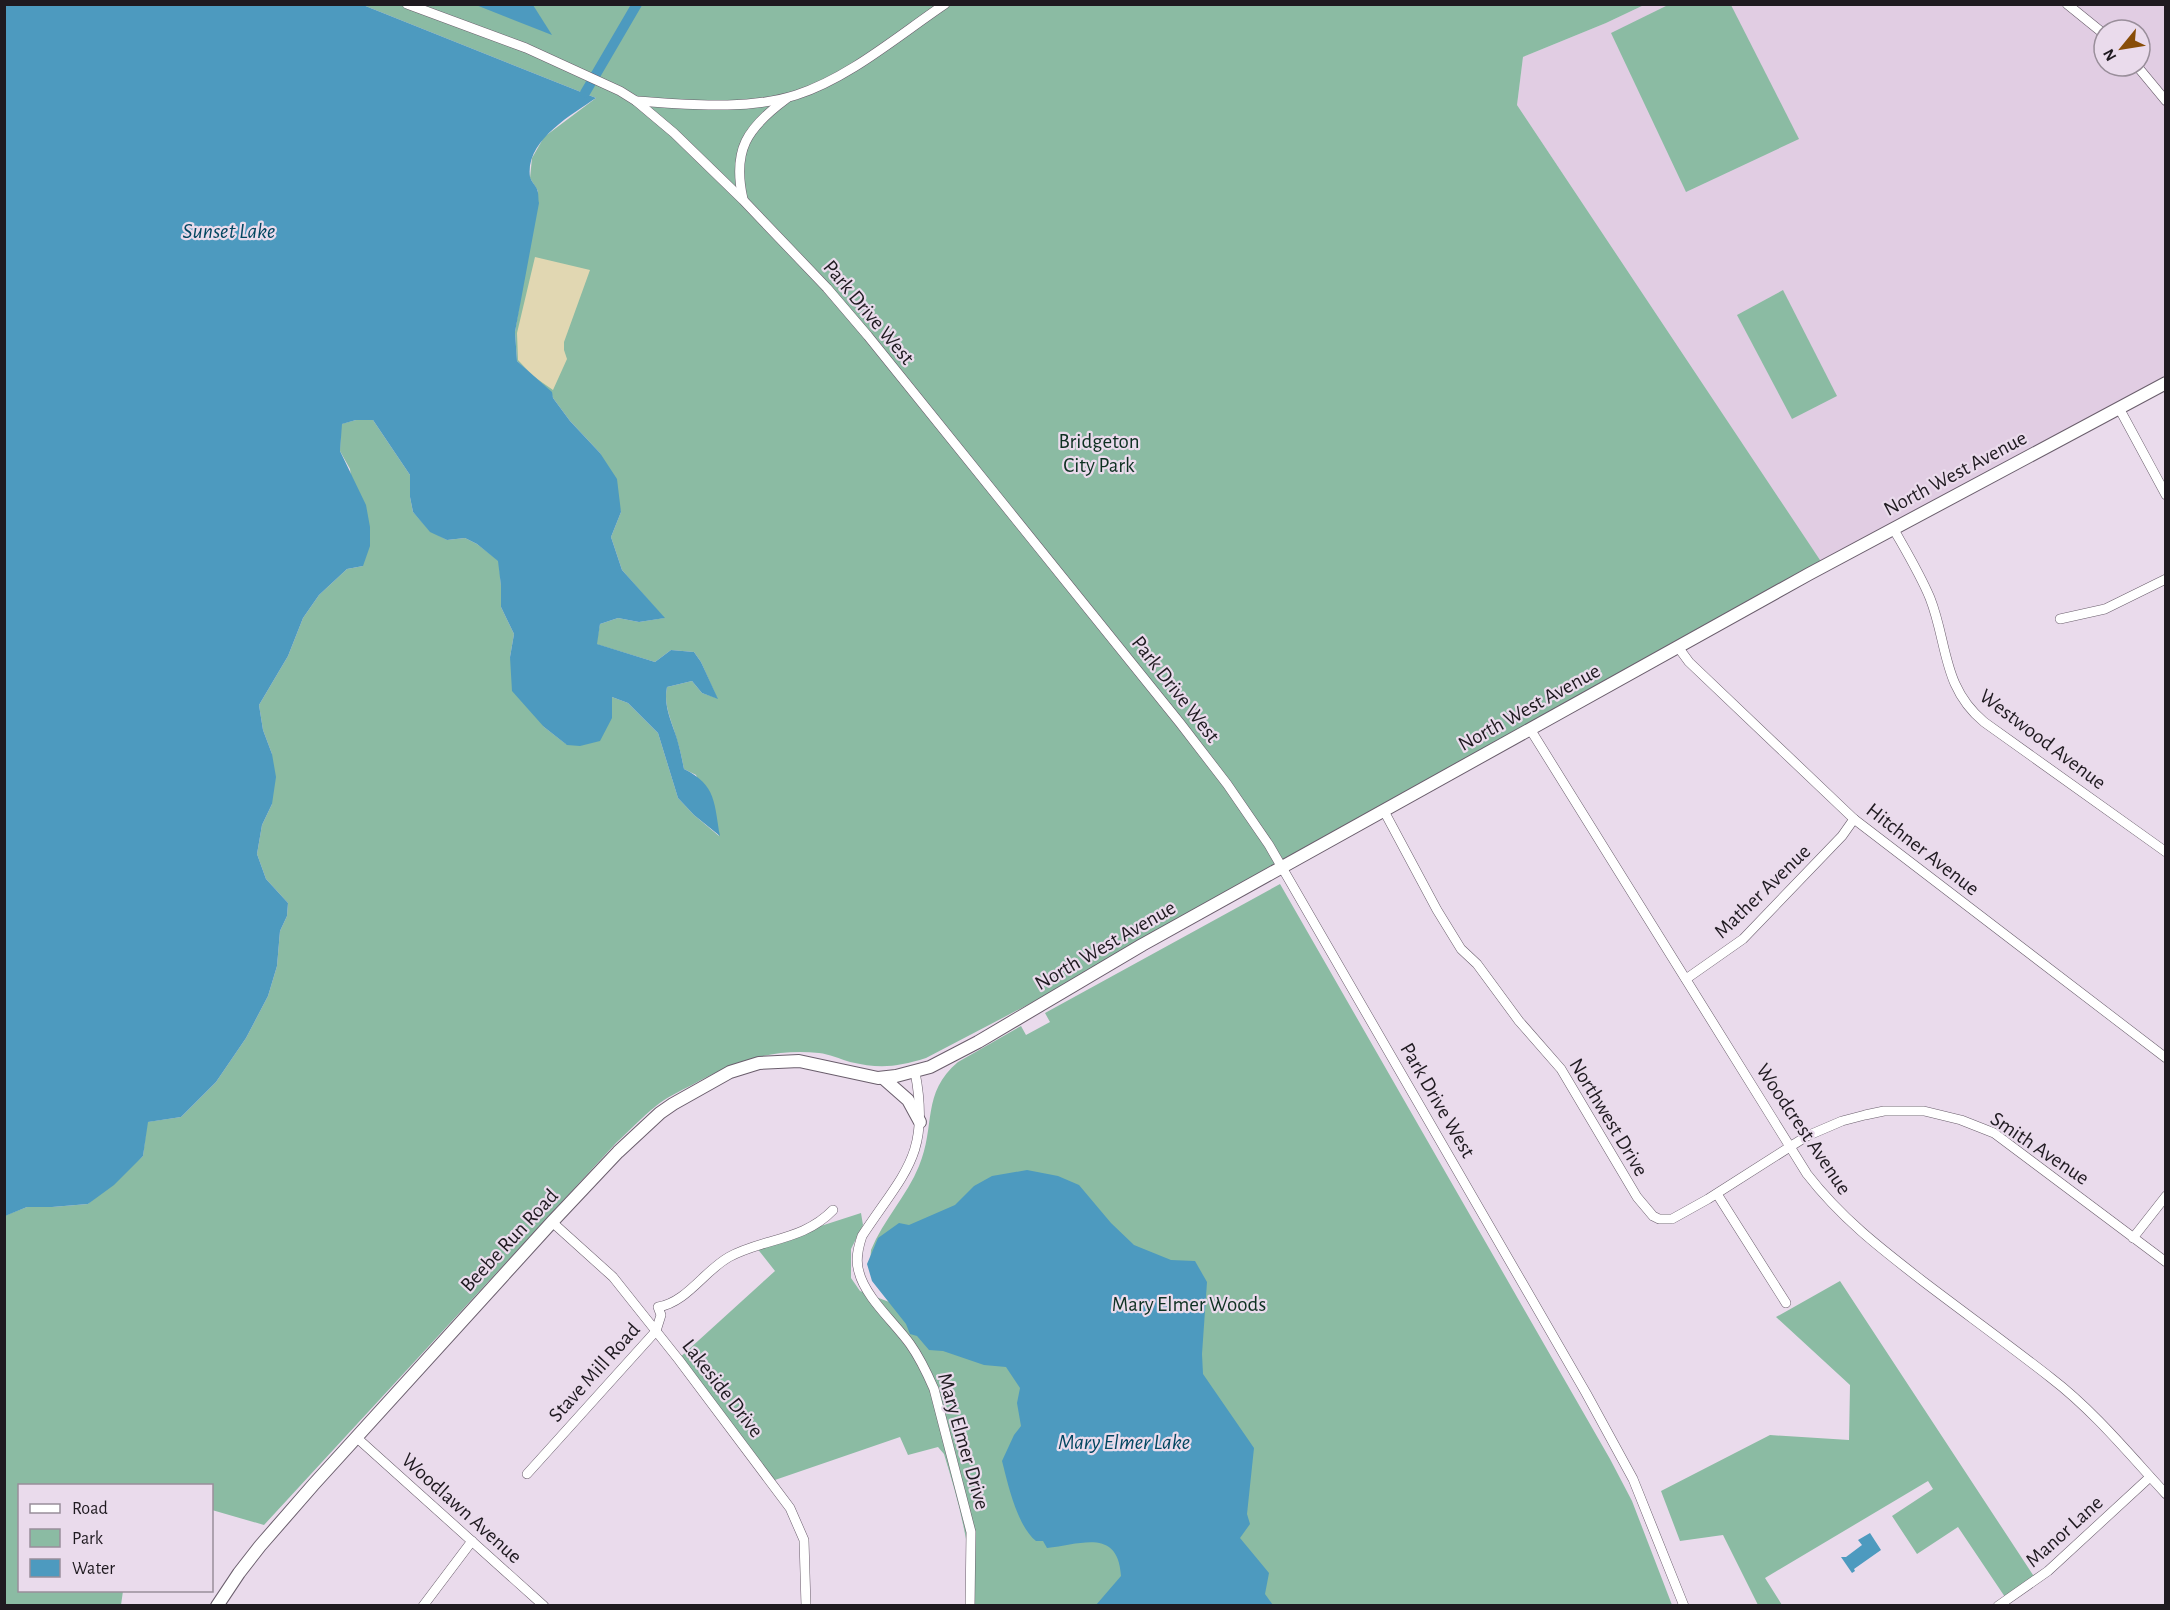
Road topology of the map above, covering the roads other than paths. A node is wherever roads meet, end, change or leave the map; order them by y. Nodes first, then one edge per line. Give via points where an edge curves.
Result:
1 (407, 4) edge
2 (945, 4) edge
3 (2067, 4) edge
4 (2092, 24) edge
5 (2147, 78) edge
6 (788, 97) junction
7 (636, 100) junction
8 (2166, 101) edge
9 (743, 200) junction
10 (2166, 383) edge
11 (2119, 408) junction
12 (2166, 495) edge
13 (1893, 528) junction
14 (2166, 579) edge
15 (2060, 619) dead end
16 (1678, 647) junction
17 (1530, 729) junction
18 (1384, 811) junction
19 (1854, 819) junction
20 (2166, 852) edge
21 (1282, 868) junction
22 (1686, 979) junction
23 (2166, 1058) edge
24 (915, 1072) junction
25 (883, 1078) junction
26 (920, 1122) junction
27 (1790, 1147) junction
28 (1717, 1194) junction
29 (2166, 1196) edge
30 (833, 1210) dead end
31 (552, 1222) junction
32 (2133, 1238) junction
33 (2166, 1262) edge
34 (1786, 1303) dead end
35 (656, 1331) junction
36 (356, 1437) junction
37 (527, 1473) dead end
38 (2150, 1478) junction
39 (2166, 1494) edge
40 (472, 1540) junction
41 (217, 1605) edge
42 (423, 1605) edge
43 (544, 1605) edge
44 (806, 1605) edge
45 (970, 1605) edge
46 (1684, 1605) edge
47 (1998, 1605) edge

1 - 7 street, Park Drive West via 526,48
2 - 6 street via 858,63 808,91
3 - 4 street
5 - 8 street
6 - 7 street via 741,104
6 - 9 street via 748,136 738,164
7 - 9 street, Park Drive West
9 - 21 street, Park Drive West via 827,288 1128,657 1227,784
10 - 11 main road, North West Avenue
11 - 12 street
11 - 13 main road, North West Avenue
13 - 16 main road, North West Avenue
13 - 20 street, Westwood Avenue via 1931,600 1948,664 1966,705 1984,722
14 - 15 street via 2105,609
16 - 17 main road, North West Avenue
16 - 19 street, Hitchner Avenue via 1689,662
17 - 18 main road, North West Avenue
17 - 22 street, Woodcrest Avenue
18 - 21 main road, North West Avenue
18 - 28 street, Northwest Drive via 1455,940 1561,1069 1643,1206 1653,1216 1672,1219
19 - 22 street, Mather Avenue via 1820,861 1743,939
19 - 23 street, Hitchner Avenue
21 - 24 main road, North West Avenue via 978,1042
21 - 46 street, Park Drive West via 1597,1412 1642,1498
22 - 27 street, Woodcrest Avenue
24 - 25 main road, Beebe Run Road
24 - 26 street, Mary Elmer Drive
25 - 26 main road via 908,1100
25 - 31 main road, Beebe Run Road via 799,1061 759,1063 730,1072 660,1113
26 - 45 street, Mary Elmer Drive via 918,1140 904,1175 858,1246 858,1272 910,1345 934,1389 971,1532
27 - 28 street, Smith Avenue
27 - 32 street, Smith Avenue via 1825,1128 1865,1115 1895,1111 1943,1114 1994,1133
27 - 38 street, Woodcrest Avenue via 1846,1220 2079,1401
28 - 34 street
29 - 32 street
30 - 35 street, Stave Mill Road via 811,1228 730,1257 674,1302 658,1307
31 - 35 street, Lakeside Drive via 613,1277
31 - 36 main road, Beebe Run Road
32 - 33 street, Smith Avenue
35 - 37 street, Stave Mill Road
35 - 44 street, Lakeside Drive via 748,1449 799,1523 806,1552
36 - 40 street, Woodlawn Avenue
36 - 41 main road, Beebe Run Road via 260,1546
38 - 39 street, Woodcrest Avenue
38 - 47 street, Manor Lane via 2048,1571
40 - 42 street
40 - 43 street, Woodlawn Avenue

